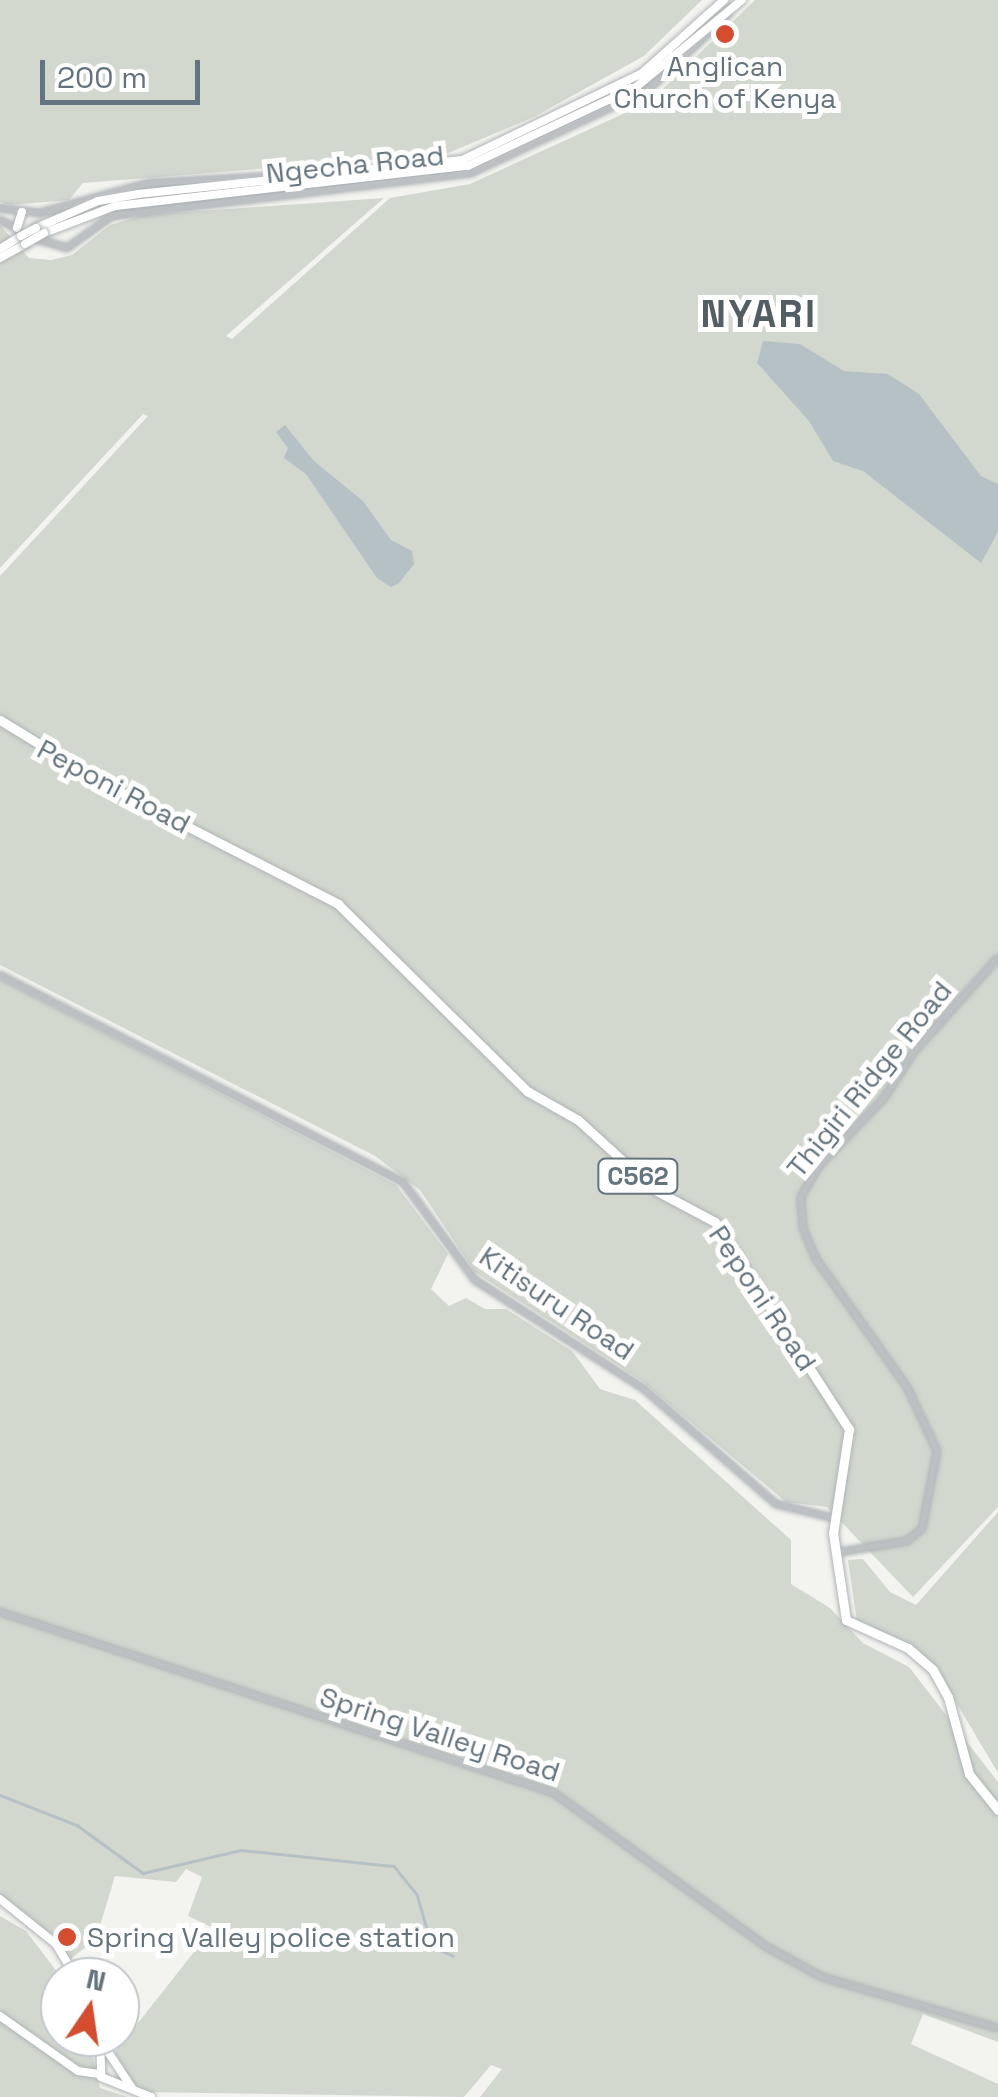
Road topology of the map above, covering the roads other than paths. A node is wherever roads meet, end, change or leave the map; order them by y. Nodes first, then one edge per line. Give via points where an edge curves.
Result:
1 (724, 0) edge
2 (741, 1) edge
3 (319, 176) junction
4 (300, 190) junction
5 (113, 202) junction
6 (0, 208) edge
7 (22, 212) junction
8 (0, 220) edge
9 (21, 236) junction
10 (0, 248) edge
11 (0, 258) edge
12 (0, 720) edge
13 (998, 958) edge
14 (0, 976) edge
15 (834, 1518) junction
16 (840, 1552) junction
17 (0, 1612) edge
18 (998, 1810) edge
19 (0, 1900) edge
20 (64, 1957) edge
21 (0, 2016) edge
22 (998, 2028) edge
23 (103, 2057) edge
24 (104, 2066) junction
25 (116, 2078) junction
26 (151, 2097) edge

1 - 3 main road via 641,74 478,154 424,167
2 - 4 main road via 636,86 494,156 424,176
3 - 5 main road
3 - 7 street, Ngecha Road via 149,183
4 - 5 main road
4 - 9 street, Ngecha Road via 112,216 66,248
5 - 9 main road, bridge
6 - 7 street, Ngecha Road
7 - 9 main road
8 - 9 street, Ngecha Road
9 - 10 main road
9 - 11 main road
12 - 15 main road, Peponi Road / C562 via 101,782 338,904 527,1091 578,1120 655,1190 715,1222 849,1429 843,1499
13 - 16 street, Thigiri Ridge Road via 818,1167 801,1196 802,1228 816,1259 907,1387 937,1452 922,1529 894,1544
14 - 15 street, Kitisuru Road via 403,1182 475,1280 616,1369 776,1504
15 - 16 main road, Peponi Road / C562
16 - 18 main road, Peponi Road / C562 via 846,1620 908,1648 933,1670 948,1697 969,1774
17 - 22 street, Spring Valley Road via 554,1793 767,1948 822,1977
19 - 20 main road
21 - 24 main road via 70,2065
23 - 24 main road
24 - 25 main road
24 - 25 main road
25 - 26 main road

